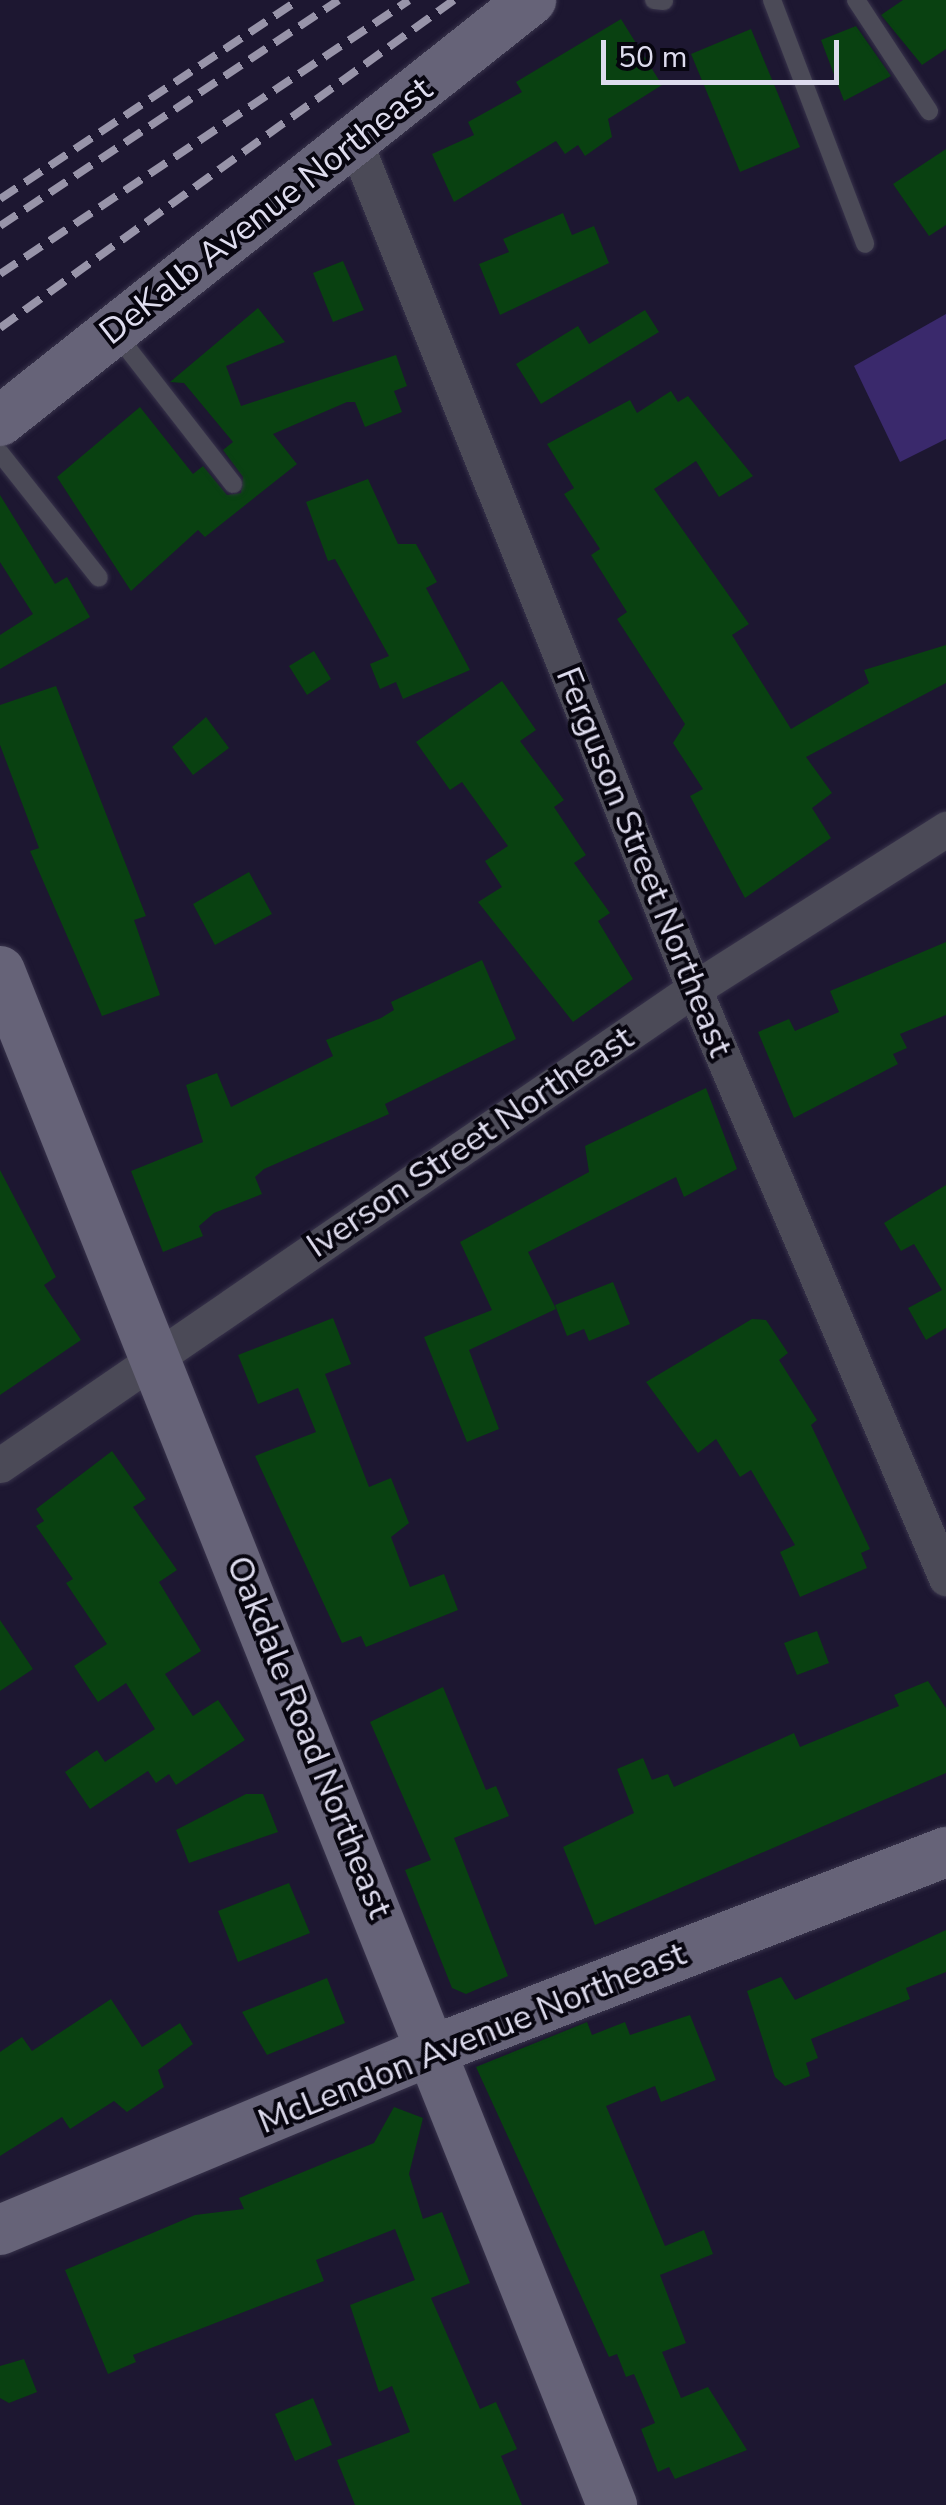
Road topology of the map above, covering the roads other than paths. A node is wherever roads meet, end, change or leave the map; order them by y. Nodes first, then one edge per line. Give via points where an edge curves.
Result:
1 (532, 0) edge
2 (654, 0) edge
3 (772, 0) edge
4 (856, 0) edge
5 (664, 1) edge
6 (929, 112) dead end
7 (355, 142) junction
8 (864, 244) dead end
9 (114, 331) junction
10 (0, 420) edge
11 (0, 453) edge
12 (233, 484) dead end
13 (99, 578) dead end
14 (946, 828) edge
15 (0, 971) edge
16 (694, 988) junction
17 (155, 1358) junction
18 (0, 1465) edge
19 (946, 1578) edge
20 (946, 1852) edge
21 (432, 2050) junction
22 (0, 2230) edge
23 (612, 2505) edge

1 - 7 street, DeKalb Avenue Northeast
2 - 5 lane
3 - 8 lane
4 - 6 lane
7 - 9 street, DeKalb Avenue Northeast
7 - 16 street, Ferguson Street Northeast
9 - 10 street, DeKalb Avenue Northeast
9 - 12 lane
11 - 13 lane
14 - 16 street, Iverson Street Northeast
15 - 17 street, Oakdale Road Northeast
16 - 17 street, Iverson Street Northeast
16 - 19 street, Ferguson Street Northeast
17 - 18 street, Iverson Street Northeast
17 - 21 street, Oakdale Road Northeast
20 - 21 street, McLendon Avenue Northeast
21 - 22 street, McLendon Avenue Northeast
21 - 23 street, Oakdale Road Northeast

